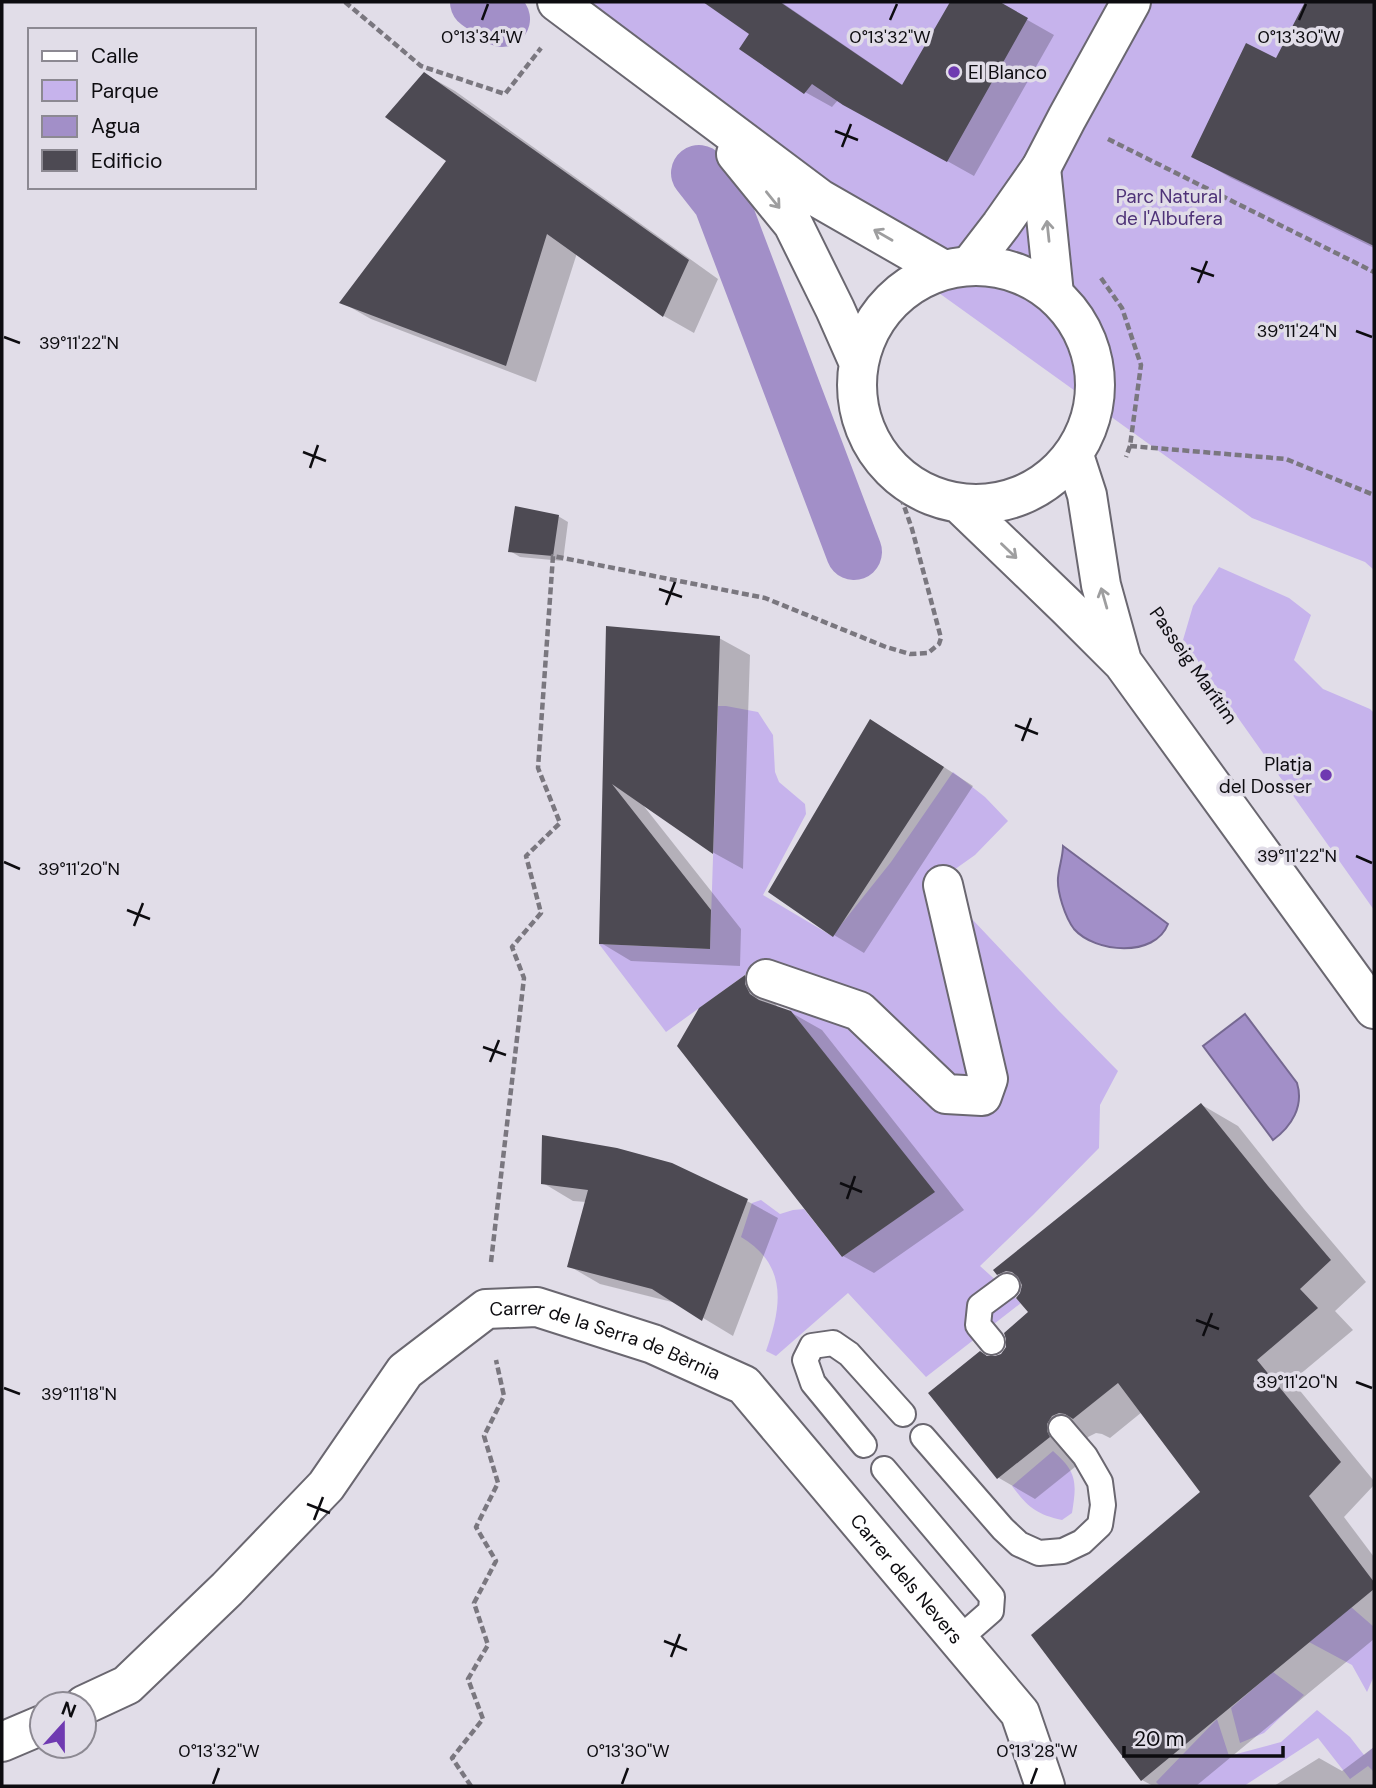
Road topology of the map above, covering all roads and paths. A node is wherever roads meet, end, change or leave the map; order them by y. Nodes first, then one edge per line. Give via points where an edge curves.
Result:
1 (345, 2) edge
2 (1131, 2) edge
3 (563, 6) edge
4 (699, 108) junction
5 (1067, 118) junction
6 (1041, 169) junction
7 (956, 267) junction
8 (1374, 272) edge
9 (1099, 274) dead end
10 (1054, 294) junction
11 (858, 361) junction
12 (1130, 446) junction
13 (1074, 455) junction
14 (1123, 467) dead end
15 (892, 471) junction
16 (1374, 495) edge
17 (960, 504) junction
18 (1123, 663) junction
19 (943, 885) dead end
20 (766, 979) dead end
21 (1374, 1009) edge
22 (1007, 1286) dead end
23 (486, 1309) junction
24 (992, 1342) dead end
25 (744, 1385) joint
26 (903, 1414) dead end
27 (1061, 1428) dead end
28 (923, 1437) dead end
29 (864, 1445) dead end
30 (884, 1469) dead end
31 (959, 1639) junction
32 (98, 1698) edge
33 (28, 1731) edge
34 (2, 1742) edge
35 (471, 1786) edge
36 (1045, 1786) edge

1 - 3 path via 421,66 505,94
2 - 5 street
3 - 4 street
7 -> 4 street via 820,199
4 -> 11 street via 793,224
5 - 6 street
5 - 8 path
6 - 7 street via 1001,225
10 -> 6 street
7 - 10 street via 1015,271
7 - 11 street via 914,281 890,300 872,325
9 - 12 path via 1122,308 1141,365
10 - 13 street via 1078,321 1093,353 1097,388 1091,424
11 - 15 street via 856,401 868,439
12 - 14 path
12 - 16 path via 1286,459
13 - 17 street via 1051,479 1023,495 992,503
18 -> 13 street via 1101,585 1087,495
15 - 17 street via 924,492
15 - 23 path via 941,638 928,653 910,654 886,647 765,598 553,556 538,768 560,823 526,856 541,913 512,947 524,978
17 -> 18 street
18 - 21 street
19 - 20 street via 989,1079 982,1096 946,1094 859,1011
22 - 24 lane via 980,1306 978,1325
23 - 25 street, Carrer de la Serra de Bèrnia via 537,1307 653,1344
23 - 32 street, Carrer de la Serra de Bèrnia via 405,1371 326,1486 227,1589 127,1685
23 - 35 path via 504,1396 484,1436 498,1483 476,1527 496,1561 474,1603 488,1645 468,1679 483,1719 453,1758
25 - 31 street, Carrer dels Nevers
26 - 29 lane via 849,1354 834,1343 812,1346 805,1360 813,1383
27 - 28 lane via 1100,1482 1100,1525 1082,1542 1063,1551 1039,1553 1019,1544 1003,1529
30 - 31 lane via 992,1597 991,1611
31 - 36 street, Carrer dels Nevers via 1020,1713
33 - 34 street

